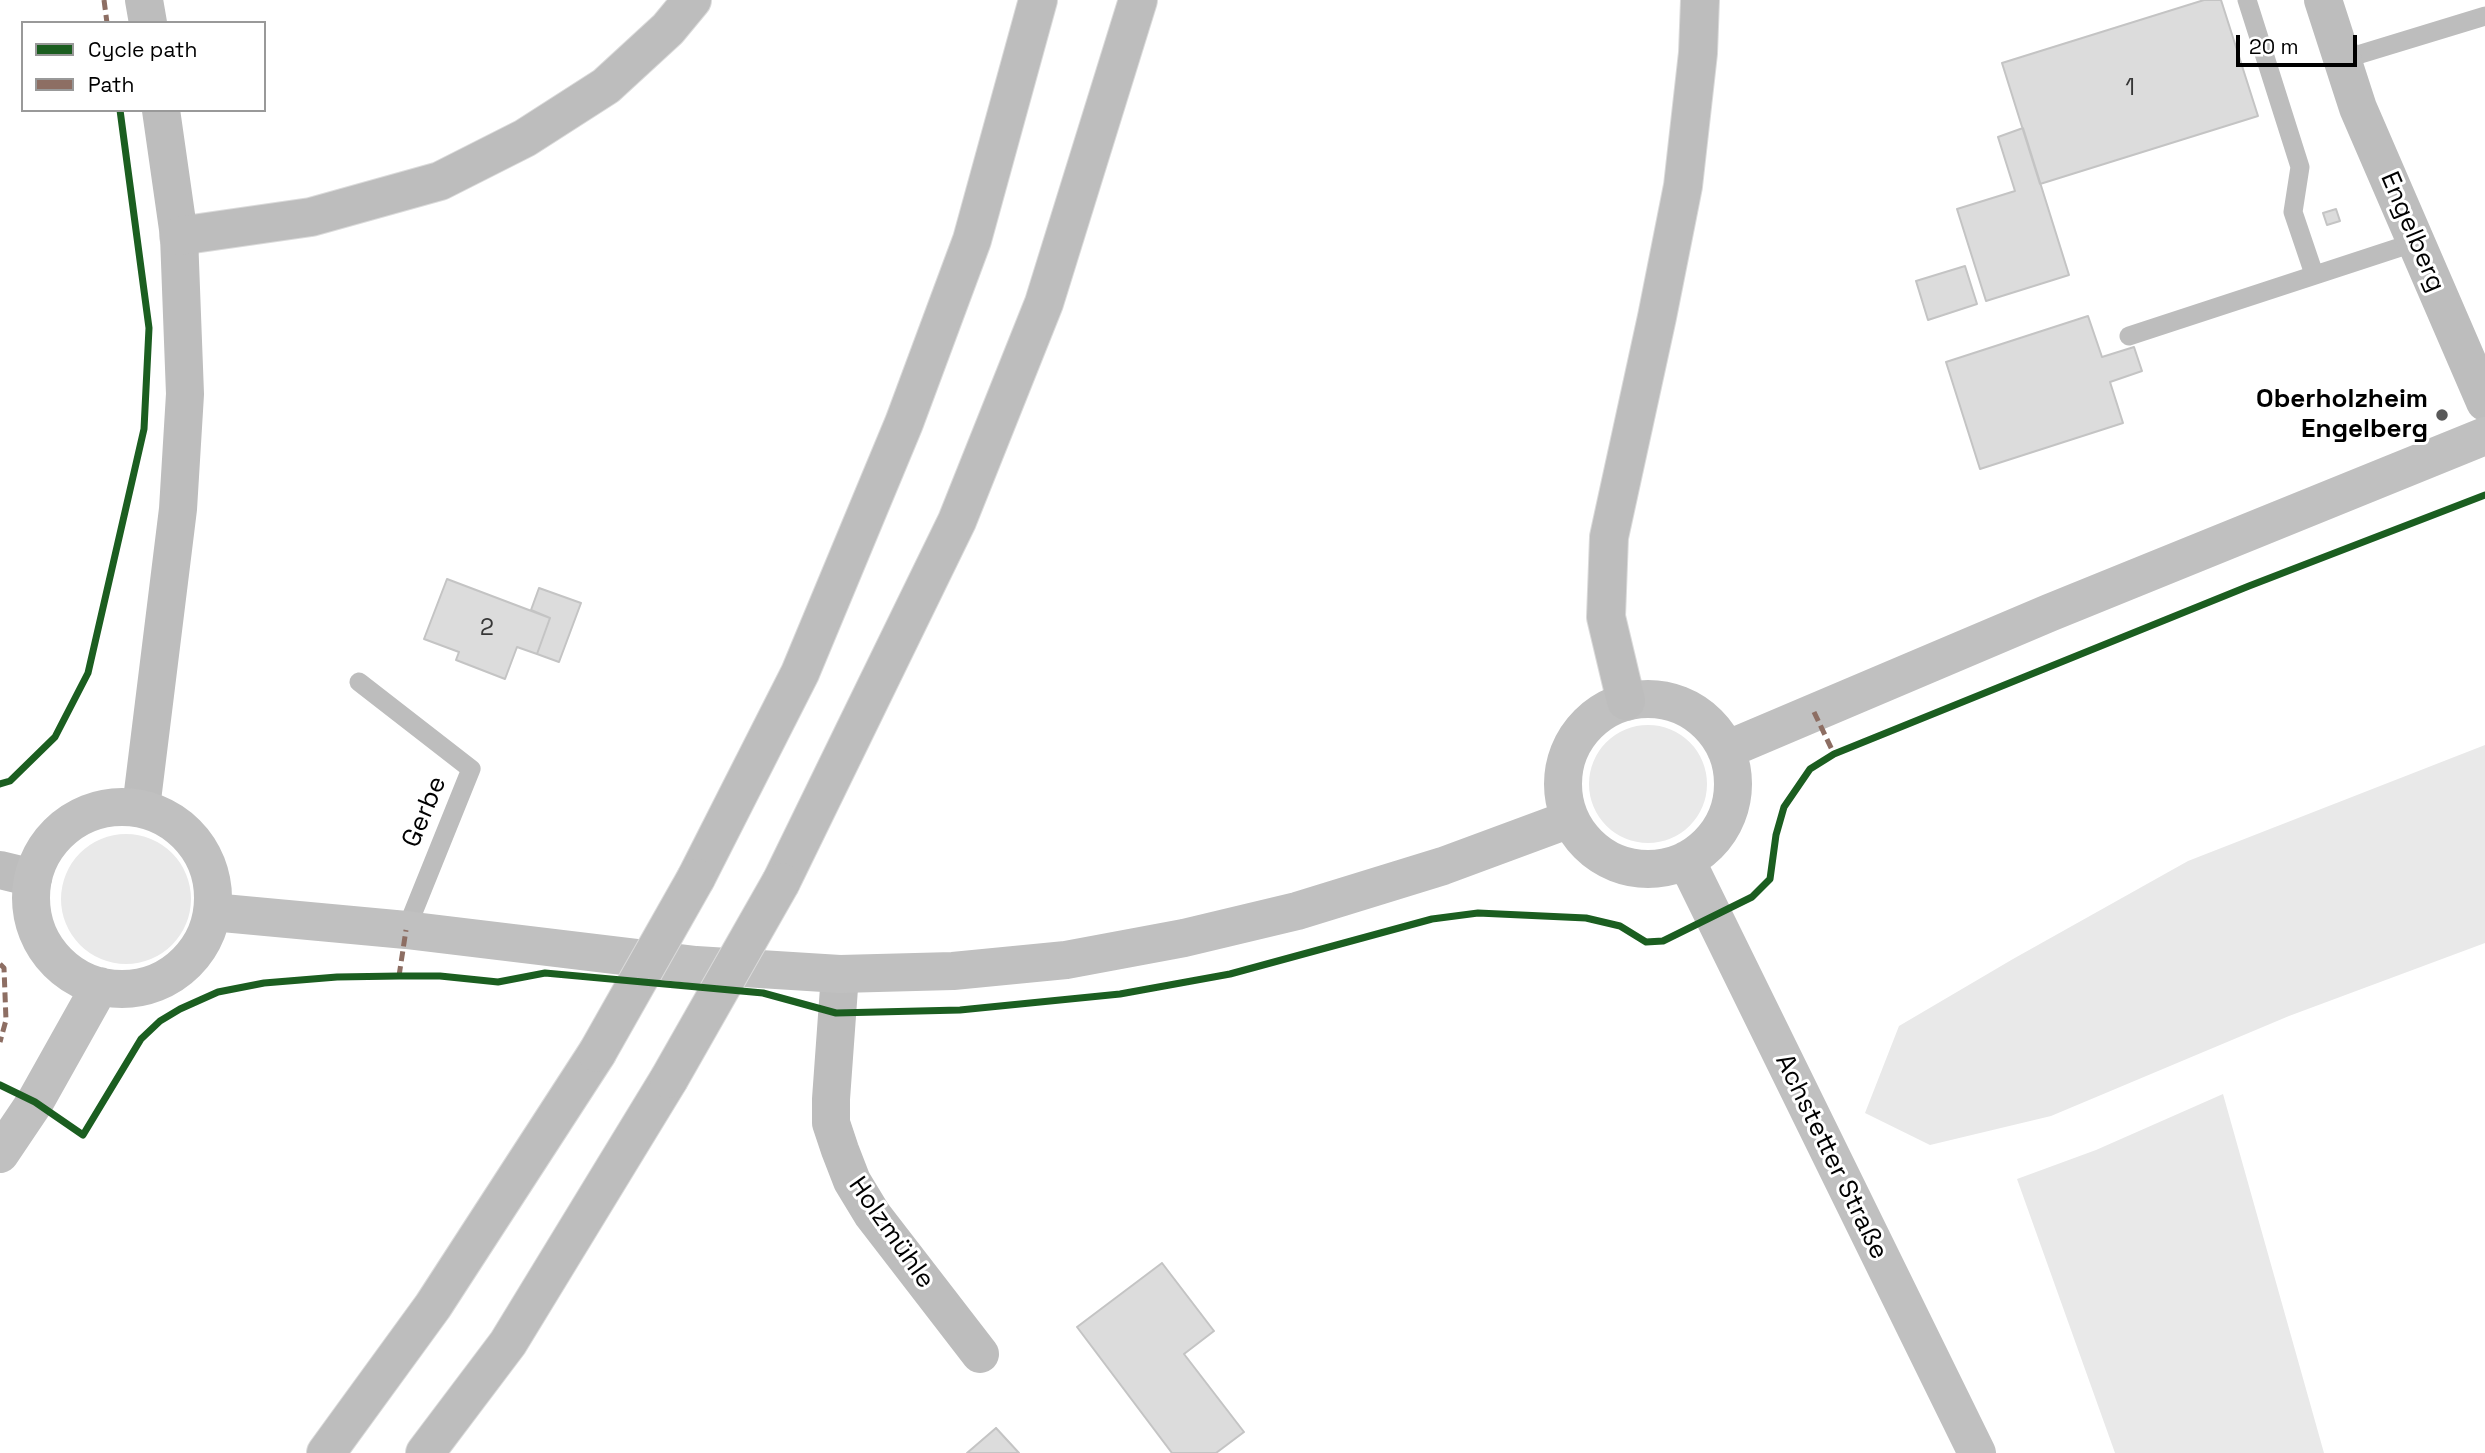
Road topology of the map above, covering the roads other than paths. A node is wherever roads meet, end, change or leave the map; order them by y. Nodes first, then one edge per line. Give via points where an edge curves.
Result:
1 (144, 0) edge
2 (692, 0) edge
3 (1038, 0) edge
4 (1138, 0) edge
5 (1700, 0) edge
6 (2247, 0) edge
7 (2323, 0) edge
8 (2485, 16) edge
9 (148, 21) edge
10 (2341, 61) junction
11 (160, 112) edge
12 (179, 236) junction
13 (2416, 242) junction
14 (2314, 274) junction
15 (2129, 336) dead end
16 (2485, 402) edge
17 (2485, 436) edge
18 (359, 682) dead end
19 (1626, 701) junction
20 (1726, 750) junction
21 (141, 808) junction
22 (1570, 819) junction
23 (1686, 860) junction
24 (16, 874) edge
25 (212, 912) junction
26 (406, 930) junction
27 (840, 974) junction
28 (100, 986) junction
29 (0, 1154) edge
30 (980, 1354) dead end
31 (326, 1453) edge
32 (425, 1453) edge
33 (1978, 1453) edge

1 - 9 main road
2 - 12 main road via 668,29 606,86 525,138 440,181 312,217
3 - 31 main road, bridge via 972,240 904,423 800,673 696,878 597,1053 433,1306
4 - 32 main road, bridge via 1044,303 957,521 781,882 669,1079 508,1343
5 - 19 main road via 1683,186 1609,537 1606,617
6 - 14 lane via 2300,167 2293,212
7 - 10 main road, Engelberg
8 - 10 lane
10 - 13 main road, Engelberg
11 - 12 main road
12 - 21 main road via 185,394 178,509
13 - 14 lane
13 - 16 main road, Engelberg
14 - 15 lane
17 - 20 main road
18 - 26 lane, Gerbe via 471,769
19 - 20 main road via 1674,703 1696,713
19 - 22 main road via 1599,714 1578,734 1566,761 1562,790
20 - 23 main road via 1733,775 1732,801 1723,824 1707,845
21 - 24 main road via 112,807 85,814 61,830
21 - 25 main road via 167,818 189,835 213,884
22 - 23 main road via 1585,842 1607,859 1633,867 1660,868
22 - 27 main road via 1443,866 1297,911 1184,938 1066,960 953,971
23 - 33 main road, Achstetter Straße
24 - 28 main road via 52,957 74,975
25 - 26 main road
25 - 28 main road via 203,941 184,964 159,981 130,989
26 - 27 main road via 683,964
27 - 30 main road, Holzmühle via 831,1123 840,1150 872,1214
28 - 29 main road

